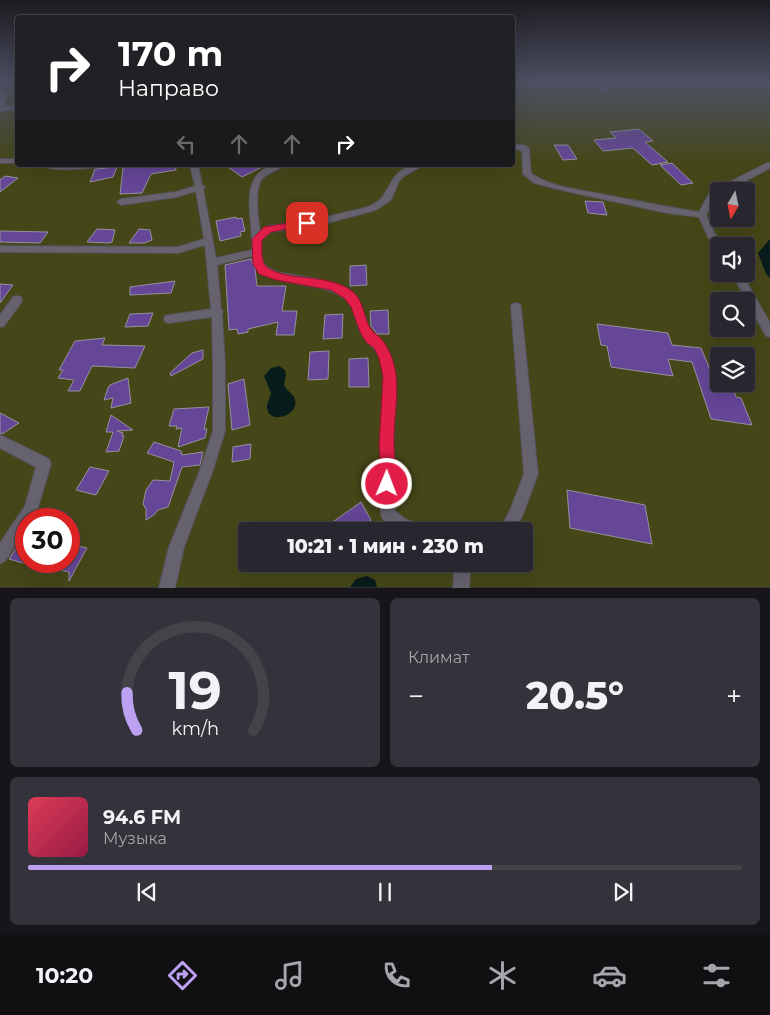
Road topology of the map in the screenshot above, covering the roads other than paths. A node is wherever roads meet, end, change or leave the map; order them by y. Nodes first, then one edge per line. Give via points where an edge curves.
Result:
1 (515, 146) edge
2 (0, 161) edge
3 (15, 161) edge
4 (770, 165) edge
5 (195, 167) edge
6 (276, 167) edge
7 (408, 167) edge
8 (738, 182) edge
9 (201, 187) junction
10 (710, 200) edge
11 (121, 202) dead end
12 (702, 215) junction
13 (713, 237) edge
14 (257, 239) junction
15 (209, 241) junction
16 (0, 249) edge
17 (258, 252) junction
18 (213, 262) junction
19 (741, 282) edge
20 (17, 300) dead end
21 (516, 306) dead end
22 (218, 312) junction
23 (169, 319) dead end
24 (0, 323) edge
25 (770, 333) edge
26 (0, 441) edge
27 (397, 522) edge
28 (511, 522) edge
29 (0, 556) edge
30 (461, 572) edge
31 (167, 588) edge
32 (461, 588) edge

1 - 12 street via 526,150 527,174 545,184
2 - 3 street
4 - 8 street
5 - 9 street
6 - 14 street via 255,182
7 - 14 street via 395,180 388,198 374,208 268,229
9 - 11 street
9 - 15 street
10 - 12 street
12 - 13 street
14 - 17 street
15 - 16 street via 178,250
15 - 18 street
17 - 18 street
17 - 27 street via 258,264 263,271 334,286 348,295 357,305 364,329 386,358 390,377 386,498 388,515
18 - 22 street
19 - 25 street
20 - 24 street
21 - 28 street via 531,474
22 - 23 street
22 - 31 street via 218,431 214,450 175,548
26 - 29 street via 44,464 31,509
30 - 32 street

